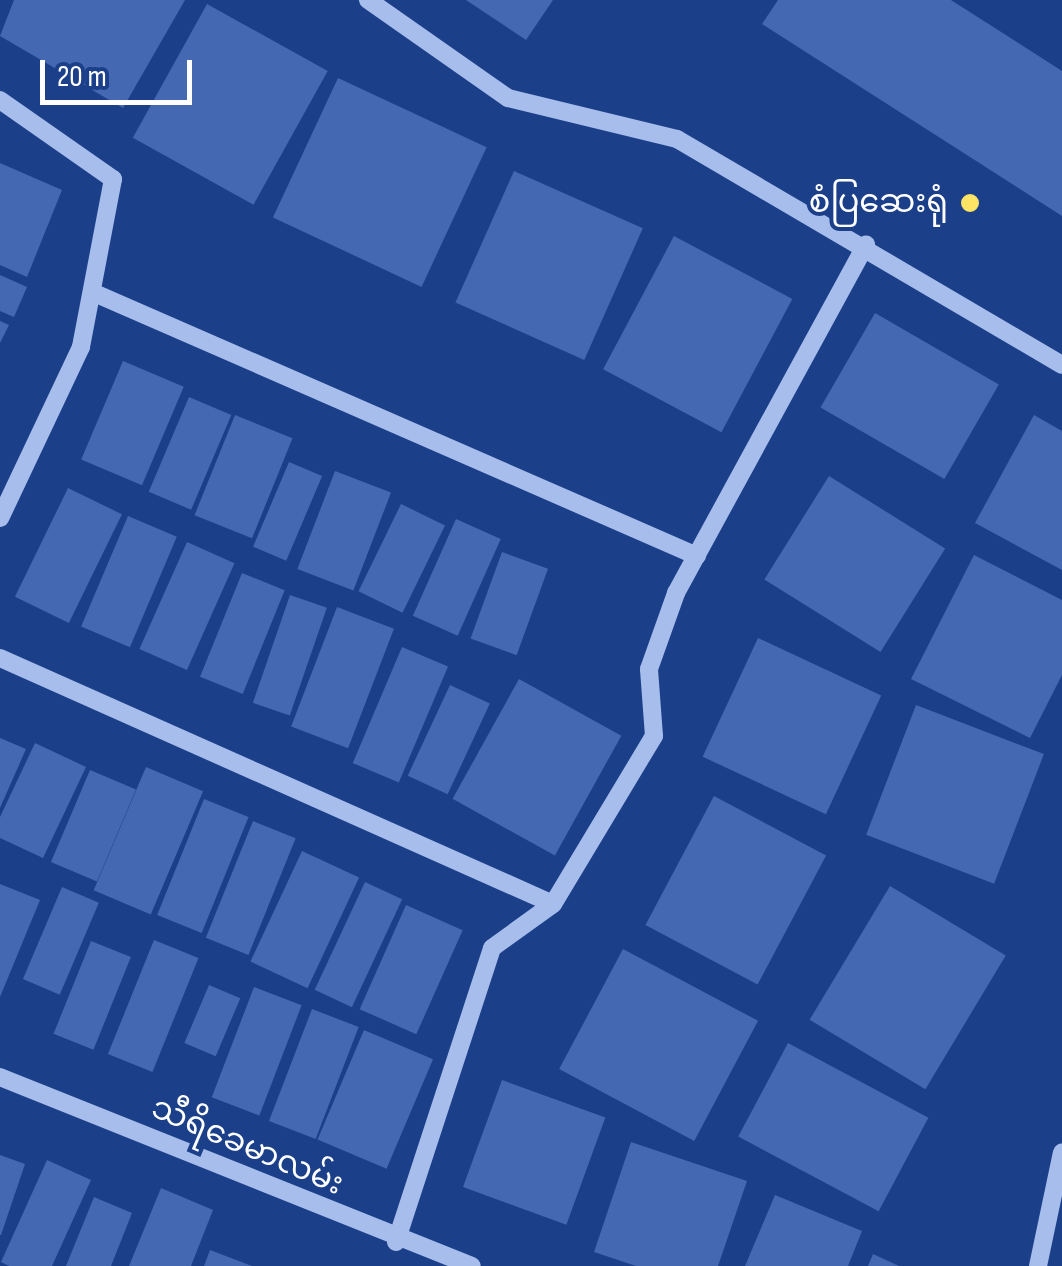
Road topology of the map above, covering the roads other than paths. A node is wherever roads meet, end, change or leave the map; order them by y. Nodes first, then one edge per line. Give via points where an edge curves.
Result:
1 (368, 0) edge
2 (0, 100) edge
3 (866, 244) junction
4 (92, 292) junction
5 (1062, 365) edge
6 (0, 518) edge
7 (697, 556) junction
8 (0, 658) edge
9 (554, 904) junction
10 (0, 1077) edge
11 (1062, 1152) edge
12 (396, 1242) junction
13 (472, 1266) edge
14 (1038, 1266) edge

1 - 3 street via 508,98 677,140
2 - 4 street via 112,179
3 - 5 street
3 - 7 street
4 - 6 street via 81,348
4 - 7 street
7 - 9 street via 649,669 654,736
8 - 9 street
9 - 12 street via 492,948
10 - 12 street, သီရိခေမာလမ်း
11 - 14 street
12 - 13 street, သီရိခေမာလမ်း

